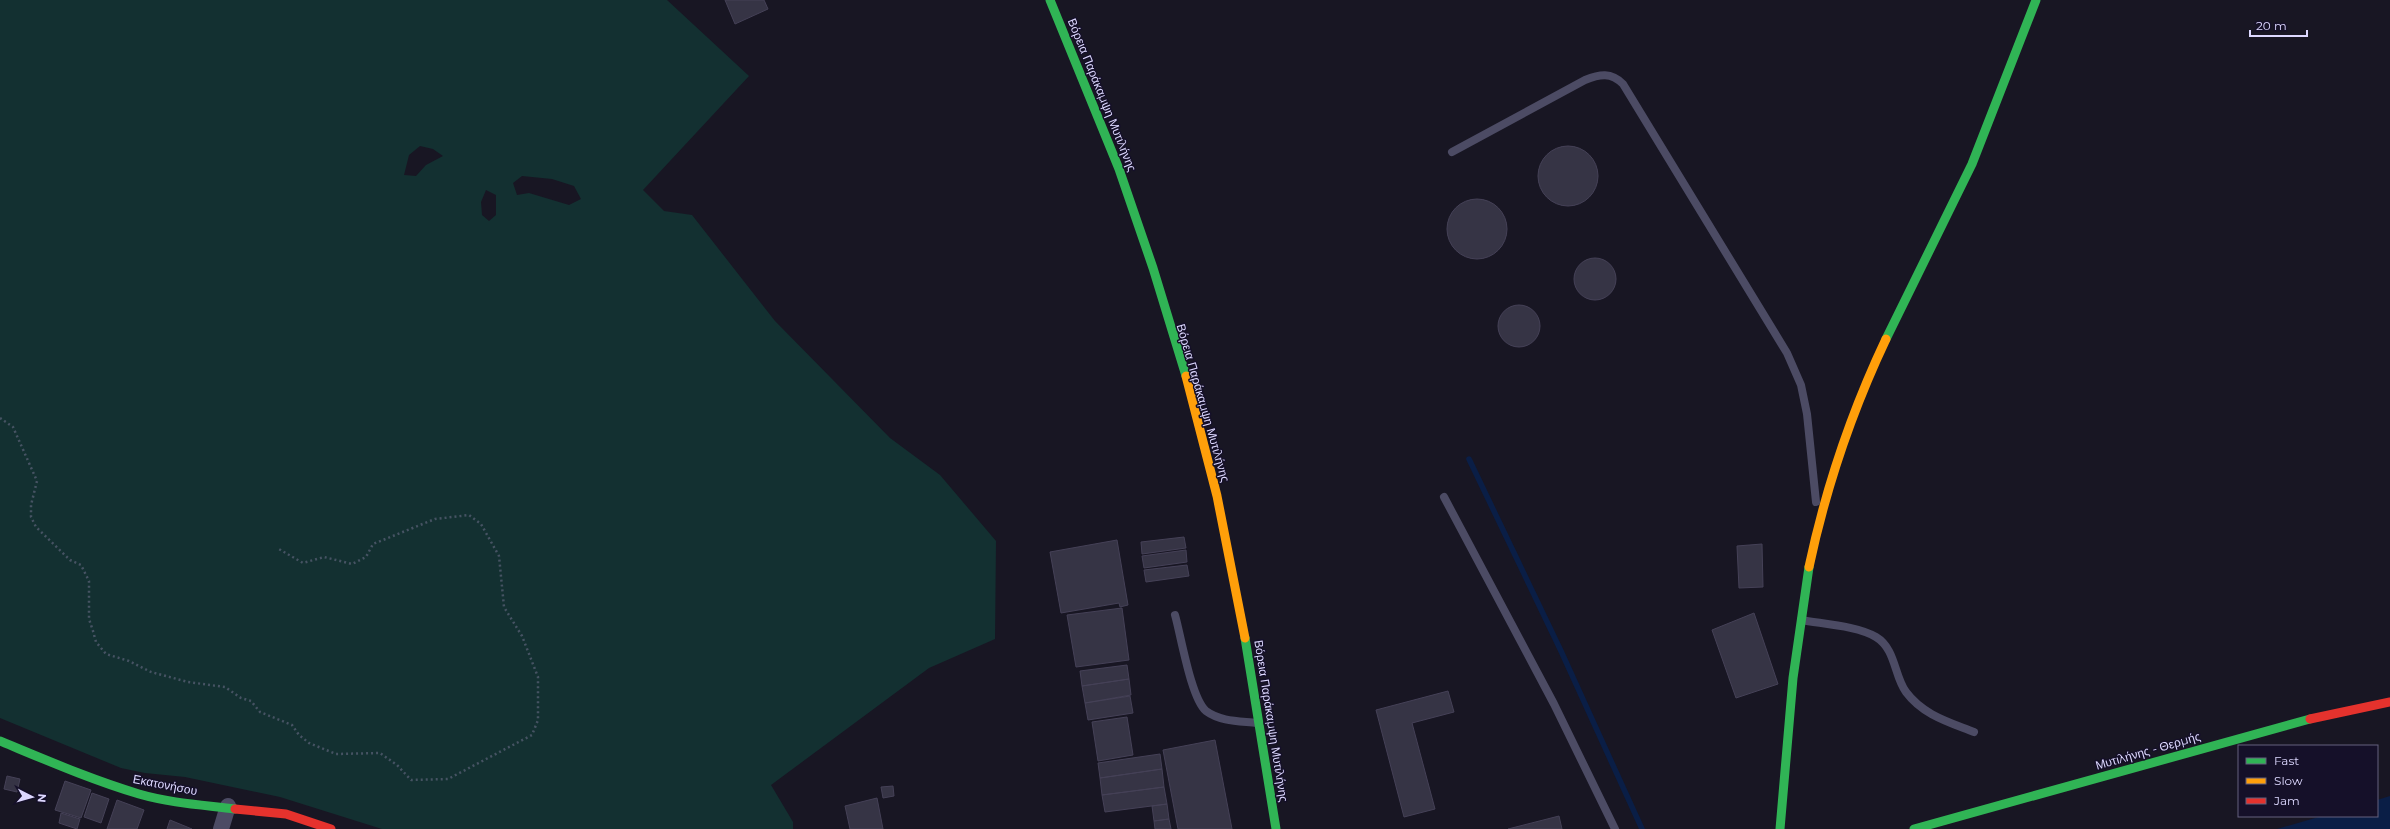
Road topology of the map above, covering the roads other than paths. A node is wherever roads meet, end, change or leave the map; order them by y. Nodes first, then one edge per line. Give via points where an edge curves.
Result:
1 (1050, 0) edge
2 (2036, 0) edge
3 (1452, 152) dead end
4 (1444, 496) dead end
5 (1818, 523) junction
6 (1175, 615) dead end
7 (1800, 620) junction
8 (2390, 702) edge
9 (1258, 723) junction
10 (1974, 732) dead end
11 (0, 740) edge
12 (228, 806) junction
13 (221, 829) edge
14 (331, 829) edge
15 (1276, 829) edge
16 (1615, 829) edge
17 (1780, 829) edge
18 (1914, 829) edge

1 - 9 main road, Βόρεια Παράκαμψη Μυτιλήνης via 1128,191 1184,372 1230,554
2 - 5 main road via 1972,164 1874,366 1846,432
3 - 5 lane via 1585,80 1597,75 1608,74 1617,77 1788,353 1801,385 1807,414
4 - 16 lane via 1554,704
5 - 7 main road
6 - 9 lane via 1198,702 1216,716
7 - 10 lane via 1866,632 1876,637 1890,653 1905,691 1916,704 1930,714
7 - 17 main road
8 - 18 main road, Μυτιλήνης - Θερμής via 2325,715
9 - 15 main road, Βόρεια Παράκαμψη Μυτιλήνης
11 - 12 main road, Εκατονήσου via 125,790 192,804
12 - 13 street
12 - 14 main road, Εκατονήσου via 286,814

